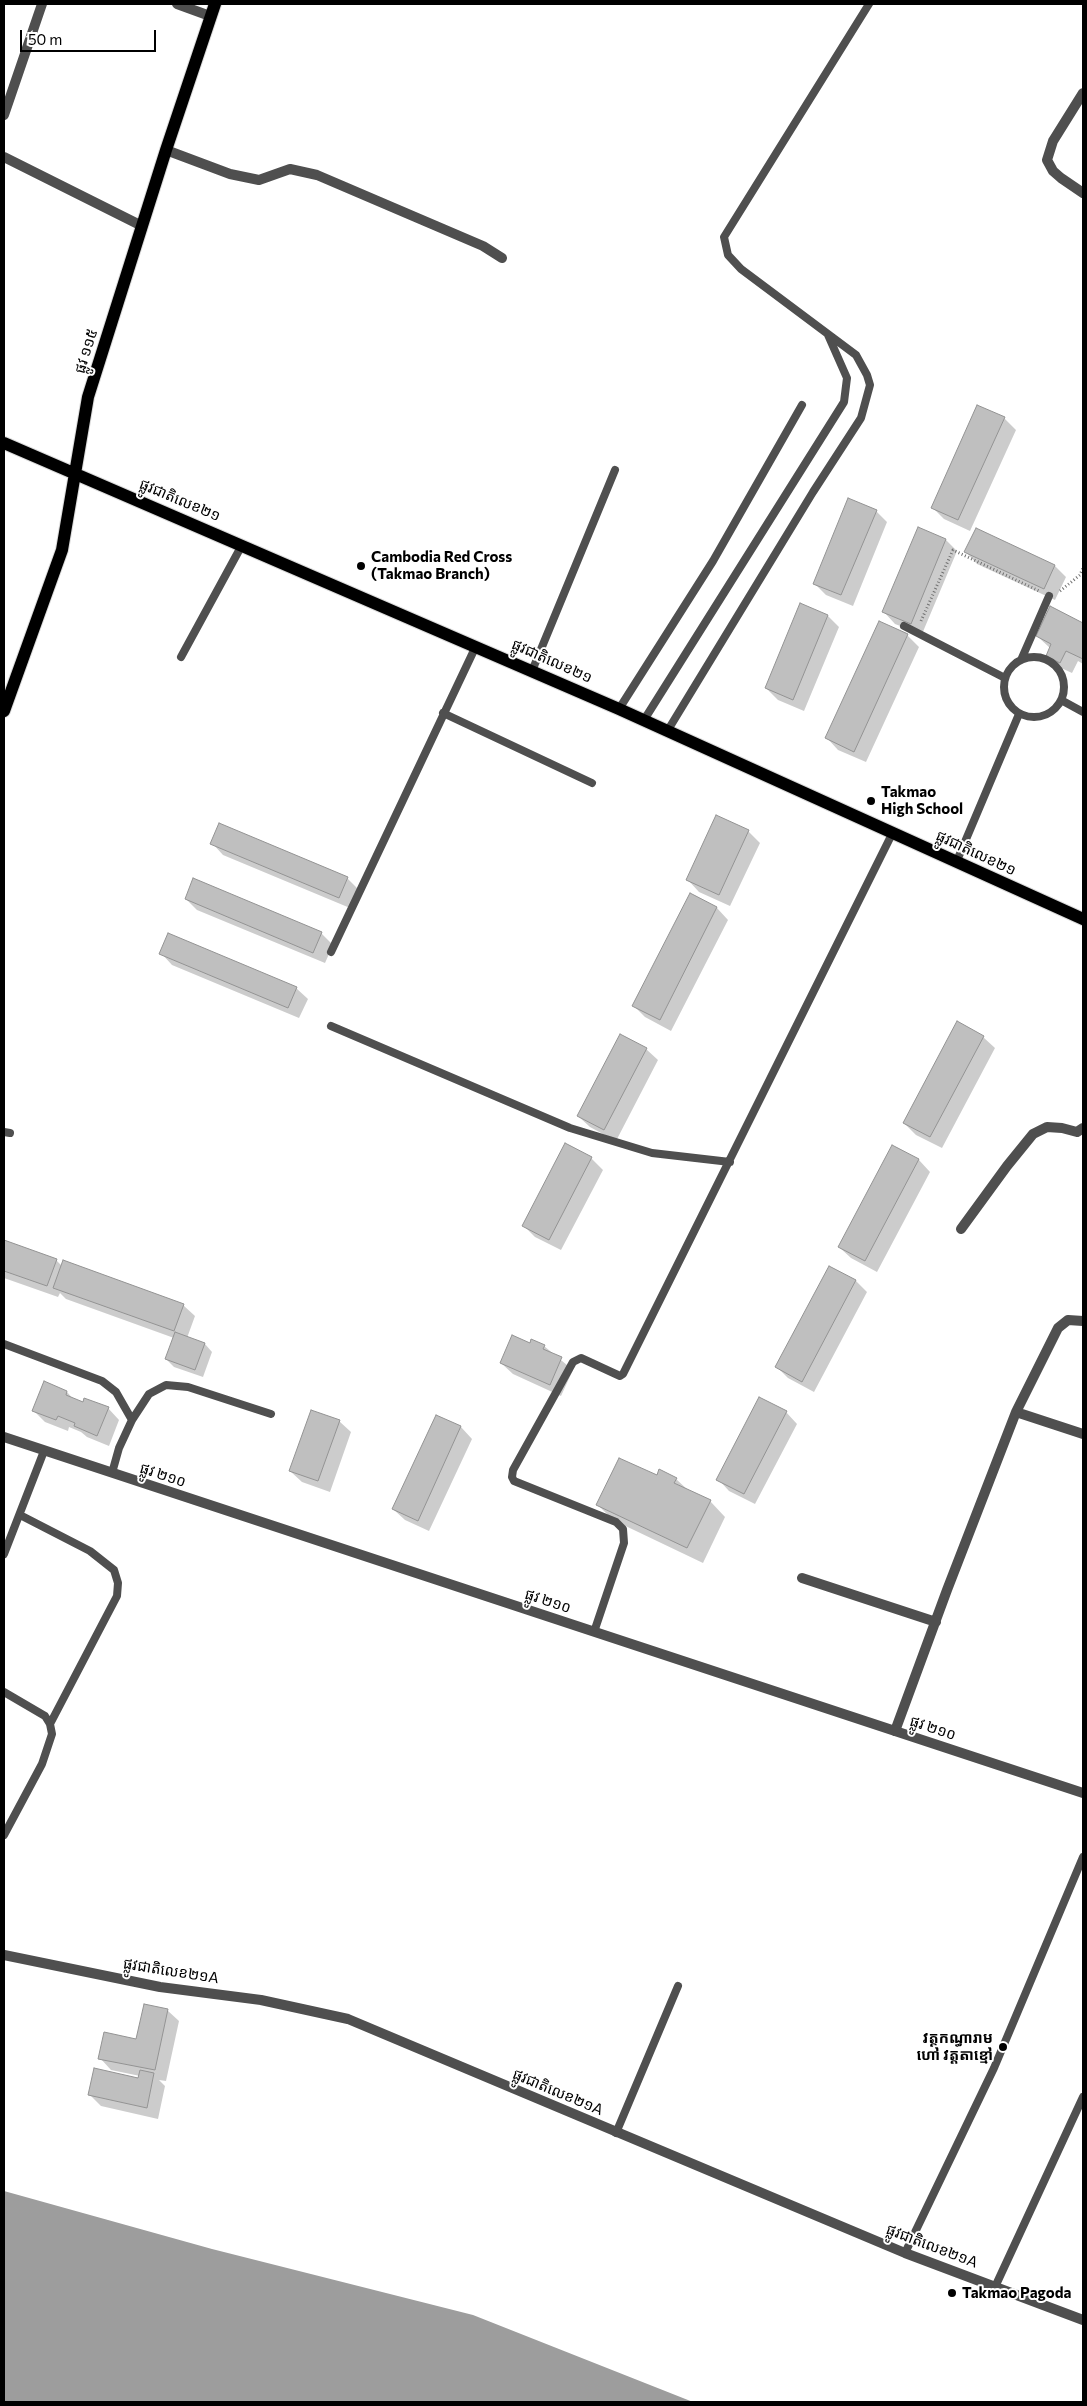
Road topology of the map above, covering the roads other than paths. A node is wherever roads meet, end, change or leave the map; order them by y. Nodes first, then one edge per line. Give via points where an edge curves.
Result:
1 (42, 4) edge
2 (177, 4) edge
3 (869, 4) edge
4 (212, 10) edge
5 (1083, 93) edge
6 (4, 115) edge
7 (166, 150) junction
8 (4, 157) edge
9 (1083, 192) edge
10 (142, 226) junction
11 (502, 258) dead end
12 (827, 333) junction
13 (802, 404) dead end
14 (4, 443) edge
15 (615, 470) dead end
16 (74, 472) junction
17 (242, 545) junction
18 (1049, 596) road end
19 (904, 626) dead end
20 (476, 646) junction
21 (181, 657) dead end
22 (1021, 660) junction
23 (532, 671) junction
24 (1005, 678) junction
25 (1061, 700) junction
26 (619, 708) junction
27 (4, 711) edge
28 (1083, 712) edge
29 (443, 713) junction
30 (1019, 714) junction
31 (644, 720) junction
32 (668, 730) junction
33 (592, 783) dead end
34 (893, 832) junction
35 (956, 863) junction
36 (1083, 919) edge
37 (331, 952) dead end
38 (332, 1026) dead end
39 (1083, 1128) edge
40 (730, 1162) junction
41 (961, 1229) dead end
42 (1083, 1321) edge
43 (4, 1344) edge
44 (1016, 1412) junction
45 (271, 1414) dead end
46 (132, 1420) junction
47 (1083, 1434) edge
48 (4, 1437) edge
49 (44, 1451) junction
50 (112, 1473) junction
51 (20, 1515) junction
52 (4, 1554) edge
53 (802, 1578) dead end
54 (936, 1622) junction
55 (594, 1632) junction
56 (4, 1692) edge
57 (50, 1724) junction
58 (895, 1731) junction
59 (1083, 1793) edge
60 (4, 1835) edge
61 (1083, 1857) edge
62 (1082, 1866) edge
63 (4, 1955) edge
64 (678, 1986) dead end
65 (1083, 2097) edge
66 (1075, 2113) junction
67 (1083, 2118) edge
68 (616, 2133) junction
69 (905, 2253) junction
70 (995, 2287) junction
71 (1083, 2320) edge

1 - 6 street
2 - 4 street
3 - 12 lane via 724,237 728,255 741,269
4 - 7 main road, ផ្លូវ ១១៥
5 - 9 street via 1053,141 1047,160 1060,178
7 - 10 main road, ផ្លូវ ១១៥
7 - 11 street via 230,174 259,180 290,169 317,174 475,242
8 - 10 street
10 - 16 main road, ផ្លូវ ១១៥ via 88,397
12 - 31 lane via 847,378 844,402
12 - 32 lane via 856,355 867,375 870,385 861,418
13 - 26 lane via 713,561
14 - 16 main road, ផ្លូវជាតិលេខ២១
15 - 23 lane
16 - 17 main road, ផ្លូវជាតិលេខ២១
16 - 27 main road, ផ្លូវ ១១៥ via 62,550
17 - 20 main road, ផ្លូវជាតិលេខ២១
17 - 21 lane
18 - 22 lane
19 - 24 lane
20 - 23 main road, ផ្លូវជាតិលេខ២១
20 - 29 lane
22 - 24 lane
22 - 25 lane via 1045,659 1056,666 1064,688
23 - 26 main road, ផ្លូវជាតិលេខ២១
24 - 30 lane via 1004,692 1009,704
25 - 28 lane
25 - 30 lane via 1054,710 1043,716
26 - 31 main road, ផ្លូវជាតិលេខ២១
29 - 33 lane
29 - 37 lane
30 - 35 lane
31 - 32 main road, ផ្លូវជាតិលេខ២១
32 - 34 main road, ផ្លូវជាតិលេខ២១
34 - 35 main road, ផ្លូវជាតិលេខ២១
34 - 40 lane
35 - 36 main road, ផ្លូវជាតិលេខ២១
38 - 40 lane via 570,1128 652,1153
39 - 41 street via 1077,1132 1047,1127 1033,1134
40 - 55 lane via 623,1374 620,1376 577,1358 513,1470 514,1481 616,1522 623,1529 624,1543
42 - 44 street via 1068,1320 1058,1328
43 - 46 lane via 102,1381 116,1392
44 - 47 street
44 - 54 street
45 - 46 lane via 188,1387 166,1385 149,1394
46 - 50 lane
48 - 49 street, ផ្លូវ ២១០
49 - 50 street, ផ្លូវ ២១០
49 - 51 lane
50 - 55 street, ផ្លូវ ២១០
51 - 52 lane
51 - 57 lane via 90,1551 114,1570 118,1583 117,1596
53 - 54 street
54 - 58 street
55 - 58 street, ផ្លូវ ២១០
56 - 57 lane via 45,1716
57 - 60 lane via 52,1734 42,1764
58 - 59 street, ផ្លូវ ២១០
61 - 62 lane
62 - 69 lane via 994,2068
63 - 68 street, ផ្លូវជាតិលេខ២១A via 160,1987 261,2000 348,2019
64 - 68 lane
65 - 66 lane
66 - 67 lane
66 - 70 lane
68 - 69 street, ផ្លូវជាតិលេខ២១A
69 - 70 street, ផ្លូវជាតិលេខ២១A
70 - 71 street, ផ្លូវជាតិលេខ២១A

